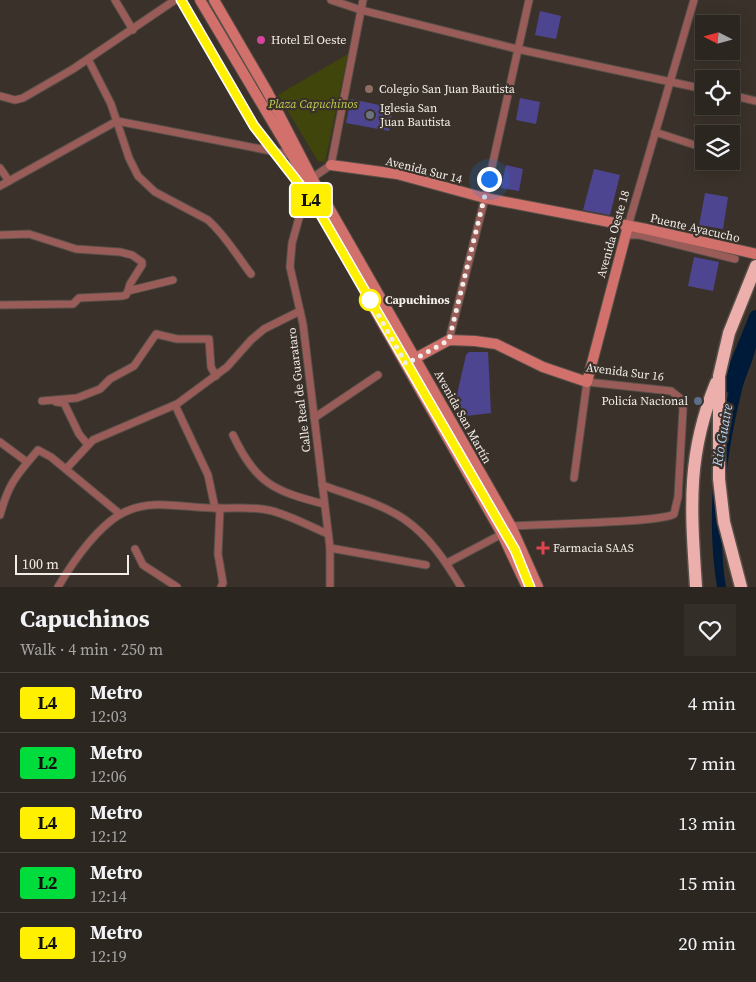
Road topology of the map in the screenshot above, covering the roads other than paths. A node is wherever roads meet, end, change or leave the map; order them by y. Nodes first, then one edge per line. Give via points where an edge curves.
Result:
1 (115, 0) edge
2 (175, 0) edge
3 (200, 0) edge
4 (214, 0) edge
5 (331, 0) edge
6 (363, 0) edge
7 (529, 0) edge
8 (694, 0) edge
9 (361, 10) junction
10 (132, 30) junction
11 (517, 49) junction
12 (88, 59) junction
13 (669, 82) junction
14 (695, 87) edge
15 (0, 96) edge
16 (740, 98) edge
17 (756, 101) edge
18 (117, 121) junction
19 (655, 132) junction
20 (695, 145) edge
21 (292, 155) junction
22 (331, 164) junction
23 (0, 168) edge
24 (309, 180) junction
25 (9, 181) junction
26 (0, 186) edge
27 (485, 198) junction
28 (316, 200) junction
29 (627, 231) junction
30 (0, 235) edge
31 (756, 254) edge
32 (736, 259) dead end
33 (756, 266) edge
34 (251, 274) dead end
35 (173, 280) dead end
36 (128, 291) junction
37 (0, 305) edge
38 (300, 311) junction
39 (449, 340) junction
40 (416, 358) junction
41 (406, 364) junction
42 (378, 375) dead end
43 (216, 376) junction
44 (719, 376) junction
45 (587, 382) junction
46 (175, 405) junction
47 (314, 418) junction
48 (233, 435) dead end
49 (0, 442) edge
50 (88, 445) junction
51 (27, 462) junction
52 (66, 469) junction
53 (574, 478) dead end
54 (322, 485) junction
55 (324, 504) junction
56 (218, 508) junction
57 (120, 514) junction
58 (0, 515) edge
59 (511, 526) junction
60 (328, 534) junction
61 (502, 534) junction
62 (330, 548) junction
63 (135, 549) dead end
64 (447, 563) junction
65 (426, 565) dead end
66 (537, 584) edge
67 (58, 587) edge
68 (177, 587) edge
69 (221, 587) edge
70 (330, 587) edge
71 (461, 587) edge
72 (526, 587) edge
73 (696, 587) edge
74 (740, 587) edge

1 - 10 street
2 - 10 street
3 - 21 main road, Avenida San Martín
4 - 24 main road, Avenida San Martín via 270,98
5 - 9 street
6 - 9 street
7 - 11 street
8 - 13 street, Avenida Oeste 18
9 - 11 street
9 - 22 street
10 - 12 street
11 - 13 street
11 - 27 street
12 - 15 street via 23,98 15,100
12 - 18 street
13 - 14 street
13 - 19 street, Avenida Oeste 18
16 - 17 street
18 - 21 street
18 - 25 street
18 - 34 street via 138,176 155,192 208,220 228,241
19 - 20 street
19 - 29 street, Avenida Oeste 18
21 - 24 main road, Avenida San Martín
22 - 24 street
22 - 27 main road, Avenida Sur 14 via 397,174
23 - 25 street
24 - 28 main road, Avenida San Martín
24 - 40 main road, Avenida San Martín
25 - 26 street
27 - 29 main road, Avenida Sur 14
27 - 39 street
28 - 38 street, Calle Real de Guarataro via 304,207 292,243 290,267
28 - 41 main road, Avenida San Martín
29 - 31 main road, Puente Ayacucho via 646,228
29 - 32 street
29 - 45 main road, Avenida Oeste 18
30 - 36 street via 29,234 76,249 132,255 142,265
33 - 44 highway via 729,333
35 - 36 street
36 - 37 street via 122,296 79,298 72,304
38 - 43 street via 264,328
38 - 47 street, Calle Real de Guarataro
39 - 40 main road
39 - 45 main road, Avenida Sur 16 via 496,344 543,367
40 - 41 main road
40 - 59 main road, Avenida San Martín
41 - 61 main road, Avenida San Martín
42 - 47 street
43 - 46 street
43 - 50 street via 211,367 209,339 178,339 156,334 134,366 100,388 85,396 45,401 64,403
44 - 73 highway via 694,453 692,527
44 - 74 highway via 720,479 724,522
45 - 53 street, Avenida Oeste 18
45 - 59 street, Avenida Sur 16 via 671,390 680,398 683,409 676,509 670,517
46 - 50 street
46 - 56 street via 208,475
47 - 54 street, Calle Real de Guarataro
48 - 55 street via 245,459 270,486
49 - 51 street
50 - 52 street
51 - 52 street via 38,450
51 - 58 street via 9,486
52 - 57 street
54 - 55 street, Calle Real de Guarataro
54 - 64 street via 404,519
55 - 60 street, Calle Real de Guarataro
56 - 57 street via 156,505
56 - 60 street via 268,510
56 - 69 street
57 - 67 street via 82,552
59 - 66 main road, Avenida San Martín
60 - 62 street, Calle Real de Guarataro
61 - 64 street
61 - 72 main road, Avenida San Martín
62 - 65 street
62 - 70 street, Calle Real de Guarataro
63 - 68 street via 143,565
64 - 71 street

